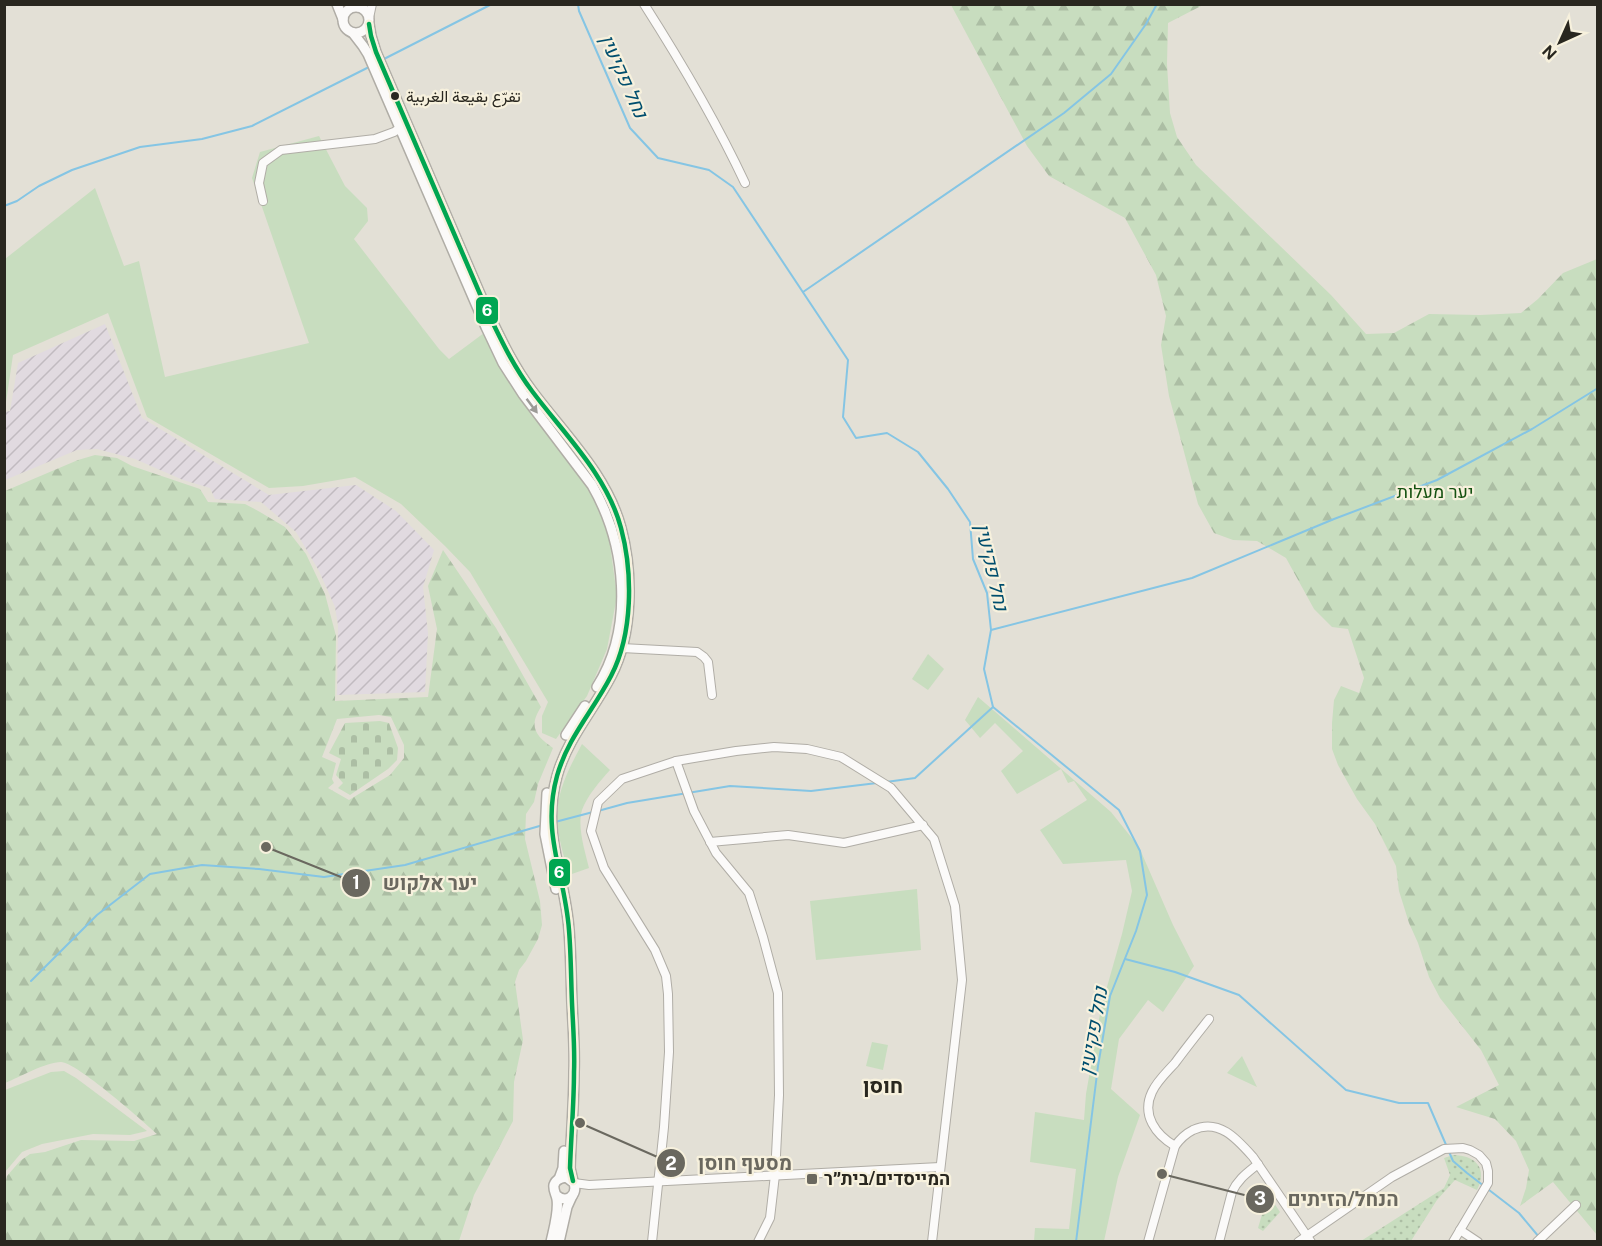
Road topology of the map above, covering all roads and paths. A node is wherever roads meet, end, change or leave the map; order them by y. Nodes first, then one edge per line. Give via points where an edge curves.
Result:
1 (337, 4) edge
2 (372, 4) edge
3 (644, 4) edge
4 (356, 6) edge
5 (343, 19) junction
6 (369, 21) junction
7 (353, 33) junction
8 (403, 114) junction
9 (400, 129) junction
10 (745, 183) dead end
11 (263, 201) dead end
12 (622, 648) junction
13 (712, 695) dead end
14 (676, 761) junction
15 (923, 825) junction
16 (710, 842) junction
17 (1209, 1019) dead end
18 (1175, 1146) junction
19 (1258, 1164) junction
20 (940, 1167) junction
21 (775, 1175) junction
22 (559, 1179) junction
23 (574, 1182) junction
24 (658, 1182) junction
25 (589, 1185) junction
26 (556, 1195) junction
27 (573, 1195) junction
28 (1576, 1205) dead end
29 (1460, 1230) junction
30 (1309, 1238) edge
31 (551, 1242) edge
32 (559, 1242) edge
33 (652, 1242) edge
34 (758, 1242) edge
35 (932, 1242) edge
36 (1149, 1242) edge
37 (1219, 1242) edge
38 (1298, 1242) edge
39 (1453, 1242) edge
40 (1478, 1242) edge
41 (1537, 1242) edge

1 - 5 main road
2 - 6 street
3 - 10 street
4 - 5 main road via 346,11
4 - 6 main road via 365,10
5 - 7 main road
6 - 7 main road via 366,30
6 - 8 main road via 376,52
7 - 9 main road via 368,54
8 - 9 street
8 - 12 main road via 506,350 612,502 621,529 628,579
9 - 11 street via 375,139 281,150 263,163 259,183
9 -> 22 main road via 503,363 592,485 612,526 619,557 618,638 600,683 559,751 545,806 546,844 563,929 568,1056 564,1160
12 - 13 street via 697,652 708,662
12 - 23 main road via 610,678 565,753 552,804 553,844 569,932 574,1068 570,1168
14 - 15 street via 774,747 841,757 891,788
14 - 16 street
14 - 24 street via 622,779 598,802 591,831 604,868 656,950 666,976 669,1052
15 - 16 street via 844,843 788,835
15 - 20 street via 934,838 955,906 962,980
16 - 21 street via 749,893 778,993
17 - 18 street via 1156,1086 1149,1101 1153,1127
18 - 19 street via 1191,1131 1206,1126 1217,1128 1234,1137
18 - 36 street
19 - 30 street
19 - 37 street via 1242,1176 1232,1192
20 - 21 street
20 - 35 street
21 - 24 street
21 - 34 street via 770,1218
22 - 23 main road via 566,1177
22 - 26 main road via 554,1188
23 - 25 street
23 - 27 main road
24 - 25 street
24 - 33 street
25 - 27 street
26 - 27 main road via 566,1199
26 - 31 main road
27 - 32 main road
28 - 41 street
29 - 30 street via 1488,1184 1488,1171 1479,1155 1455,1147 1392,1176
29 - 39 street
29 - 40 street
30 - 38 street

